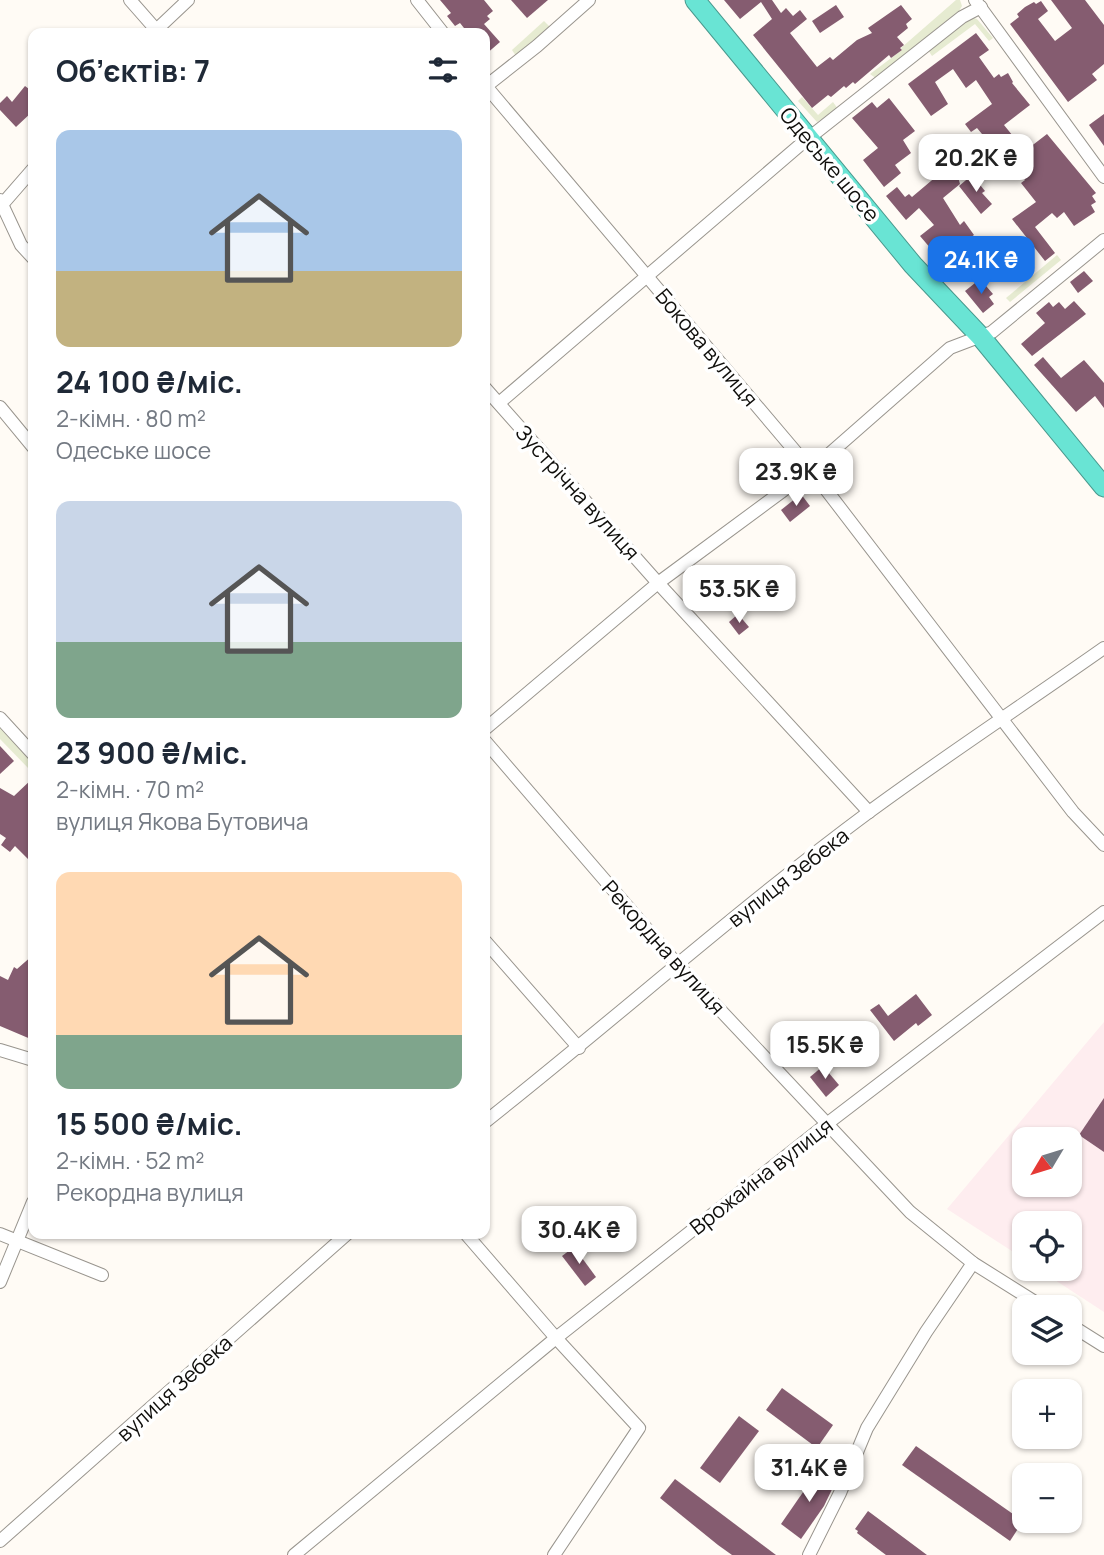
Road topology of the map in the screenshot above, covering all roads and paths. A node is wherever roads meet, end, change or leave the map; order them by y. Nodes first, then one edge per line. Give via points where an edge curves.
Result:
1 (130, 0) edge
2 (188, 0) edge
3 (417, 0) edge
4 (589, 0) edge
5 (695, 0) edge
6 (978, 3) edge
7 (153, 28) edge
8 (160, 28) edge
9 (439, 28) edge
10 (490, 82) edge
11 (490, 92) edge
12 (809, 138) junction
13 (28, 174) edge
14 (1104, 177) edge
15 (1, 204) edge
16 (1104, 240) edge
17 (28, 253) edge
18 (648, 276) junction
19 (981, 337) junction
20 (490, 393) edge
21 (499, 403) junction
22 (0, 407) edge
23 (28, 441) edge
24 (811, 470) junction
25 (1104, 487) edge
26 (658, 583) junction
27 (1104, 648) edge
28 (0, 718) edge
29 (1002, 720) junction
30 (490, 725) edge
31 (490, 747) edge
32 (28, 749) edge
33 (869, 812) junction
34 (1104, 845) edge
35 (1104, 912) edge
36 (490, 947) edge
37 (677, 964) junction
38 (579, 1048) junction
39 (0, 1050) edge
40 (28, 1058) edge
41 (490, 1118) edge
42 (828, 1123) junction
43 (28, 1215) edge
44 (0, 1234) edge
45 (340, 1239) edge
46 (470, 1239) edge
47 (18, 1242) junction
48 (973, 1263) junction
49 (102, 1275) dead end
50 (0, 1282) edge
51 (1024, 1295) edge
52 (1082, 1332) edge
53 (556, 1338) junction
54 (1104, 1346) edge
55 (0, 1541) edge
56 (294, 1555) edge
57 (554, 1555) edge
58 (809, 1555) edge

1 - 7 street
2 - 8 street
3 - 9 street
4 - 10 street
5 - 12 highway, Одеське шосе
6 - 12 street
6 - 14 street
11 - 18 street, Бокова вулиця
12 - 18 street
12 - 19 highway, Одеське шосе via 914,265
13 - 15 street
15 - 17 street
16 - 19 street
18 - 21 street
18 - 24 street, Бокова вулиця
19 - 24 street via 950,348
19 - 25 highway, Одеське шосе
20 - 21 street, Зустрічна вулиця
21 - 26 street, Зустрічна вулиця
22 - 23 street
24 - 26 street
24 - 29 street, Бокова вулиця
26 - 30 street
26 - 33 street, Зустрічна вулиця
27 - 29 street, вулиця Зебека
28 - 32 street
29 - 33 street, вулиця Зебека
29 - 34 street, Бокова вулиця
31 - 37 street, Рекордна вулиця
33 - 37 street, вулиця Зебека
35 - 42 street, Врожайна вулиця
36 - 38 street
37 - 38 street, вулиця Зебека
37 - 42 street, Рекордна вулиця
38 - 41 street, вулиця Зебека
39 - 40 street
42 - 48 street, Рекордна вулиця via 910,1212
42 - 53 street, Врожайна вулиця
43 - 47 street
44 - 47 street
45 - 55 street, вулиця Зебека
46 - 53 street
47 - 49 street
47 - 50 street
48 - 51 street, Рекордна вулиця
48 - 58 street via 867,1428
52 - 54 street
53 - 56 street, Врожайна вулиця
53 - 57 street via 639,1428

